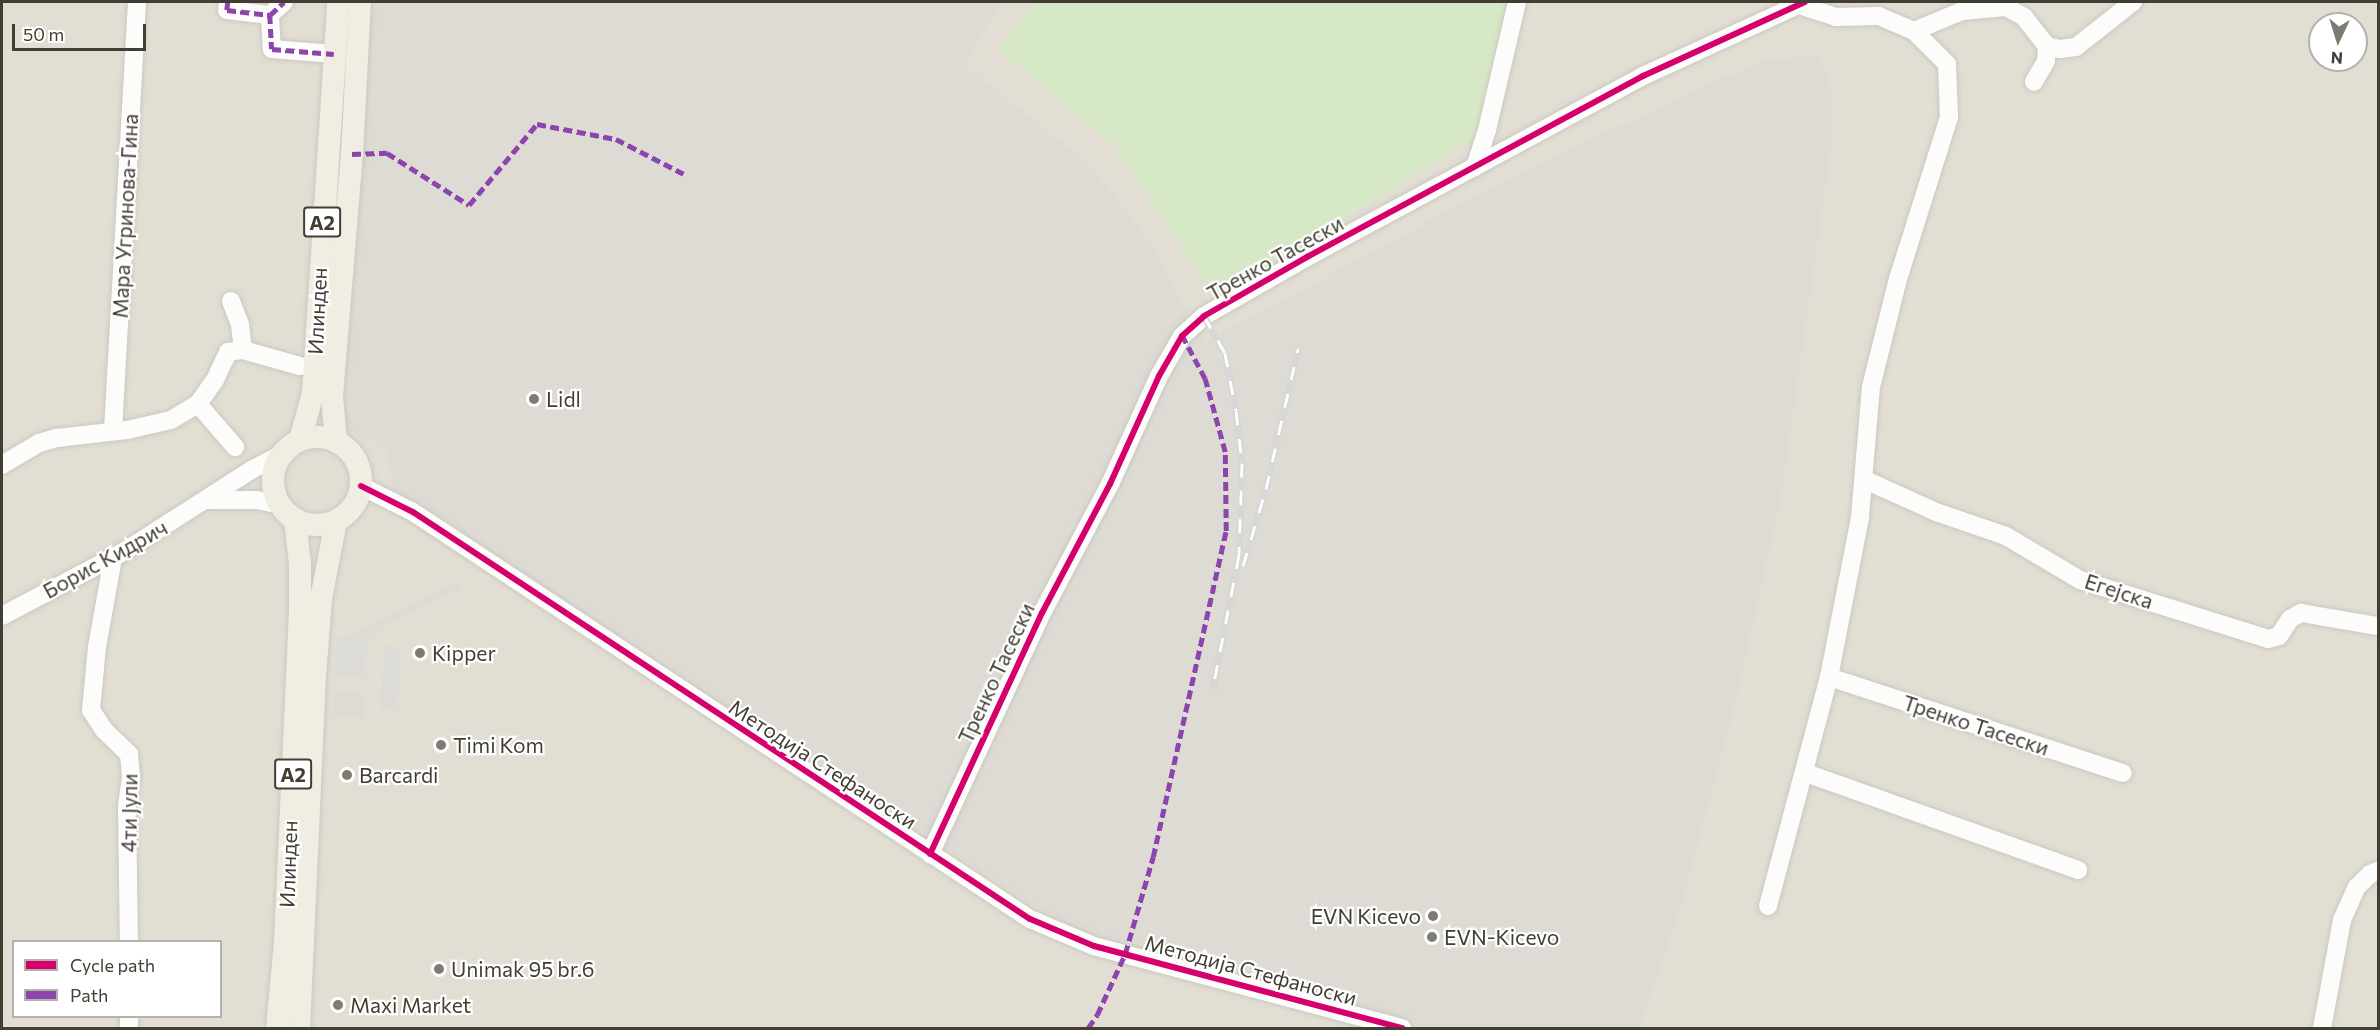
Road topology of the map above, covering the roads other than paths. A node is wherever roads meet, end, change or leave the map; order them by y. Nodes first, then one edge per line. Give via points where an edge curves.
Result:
1 (137, 2) edge
2 (228, 2) edge
3 (284, 2) edge
4 (338, 2) edge
5 (360, 2) edge
6 (1517, 2) edge
7 (2133, 2) edge
8 (1803, 3) edge
9 (270, 15) junction
10 (1914, 32) junction
11 (2047, 46) junction
12 (334, 54) junction
13 (2034, 82) dead end
14 (1475, 167) junction
15 (231, 301) dead end
16 (243, 350) junction
17 (300, 366) dead end
18 (198, 404) junction
19 (112, 430) junction
20 (300, 440) junction
21 (336, 441) junction
22 (235, 447) dead end
23 (281, 455) junction
24 (2, 465) edge
25 (1863, 479) junction
26 (361, 486) junction
27 (206, 501) junction
28 (287, 512) junction
29 (336, 521) junction
30 (113, 558) junction
31 (2, 616) edge
32 (2379, 626) edge
33 (1829, 677) junction
34 (1806, 773) junction
35 (2123, 773) dead end
36 (930, 854) junction
37 (2078, 870) dead end
38 (2379, 871) edge
39 (1768, 906) dead end
40 (129, 940) edge
41 (277, 1029) edge
42 (299, 1029) edge
43 (1402, 1029) edge
44 (2322, 1029) edge

1 - 19 street, Мара Угринова-Гина
2 - 9 street via 227,10
3 - 9 street
4 - 12 main road, Илинден / A2
5 - 21 main road, Илинден / A2 via 332,396
6 - 14 street
7 - 11 street via 2076,47
8 - 10 street via 1836,16 1878,16
8 - 14 street, Тренко Тасески via 1643,76
9 - 12 street via 272,49
10 - 11 street via 1962,11 2006,7 2024,17
10 - 25 street via 1947,64 1949,117 1898,279 1871,387
11 - 13 street via 2046,61
12 - 20 main road, Илинден / A2 via 313,393
14 - 36 street, Тренко Тасески via 1214,310 1182,336 1042,613
15 - 16 street via 240,325
16 - 17 street
16 - 18 street via 228,352
18 - 19 street via 171,420
18 - 22 street
19 - 24 street via 57,438
20 - 21 main road via 312,437
20 - 23 main road
21 - 26 main road via 356,459
23 - 27 street, Борис Кидрич
23 - 28 main road, Илинден / A2 via 273,480
25 - 32 street, Егејска via 1936,512 2006,536 2080,580 2268,639 2279,636 2290,619 2301,613
25 - 33 street via 1860,517
26 - 29 main road via 353,506
26 - 36 street, Методија Стефаноски via 422,518
27 - 28 street via 257,500
27 - 30 street, Борис Кидрич
28 - 29 main road via 309,524
28 - 41 main road, Илинден / A2 via 300,564 300,615 285,941
29 - 42 main road, Илинден / A2 via 321,598 315,678
30 - 31 street, Борис Кидрич
30 - 40 street, 4ти Јули via 96,647 91,710 104,730 129,754
33 - 34 street
33 - 35 street, Тренко Тасески
34 - 37 street
34 - 39 street
36 - 43 street, Методија Стефаноски via 1030,919 1095,946
38 - 44 street via 2357,887 2342,920

